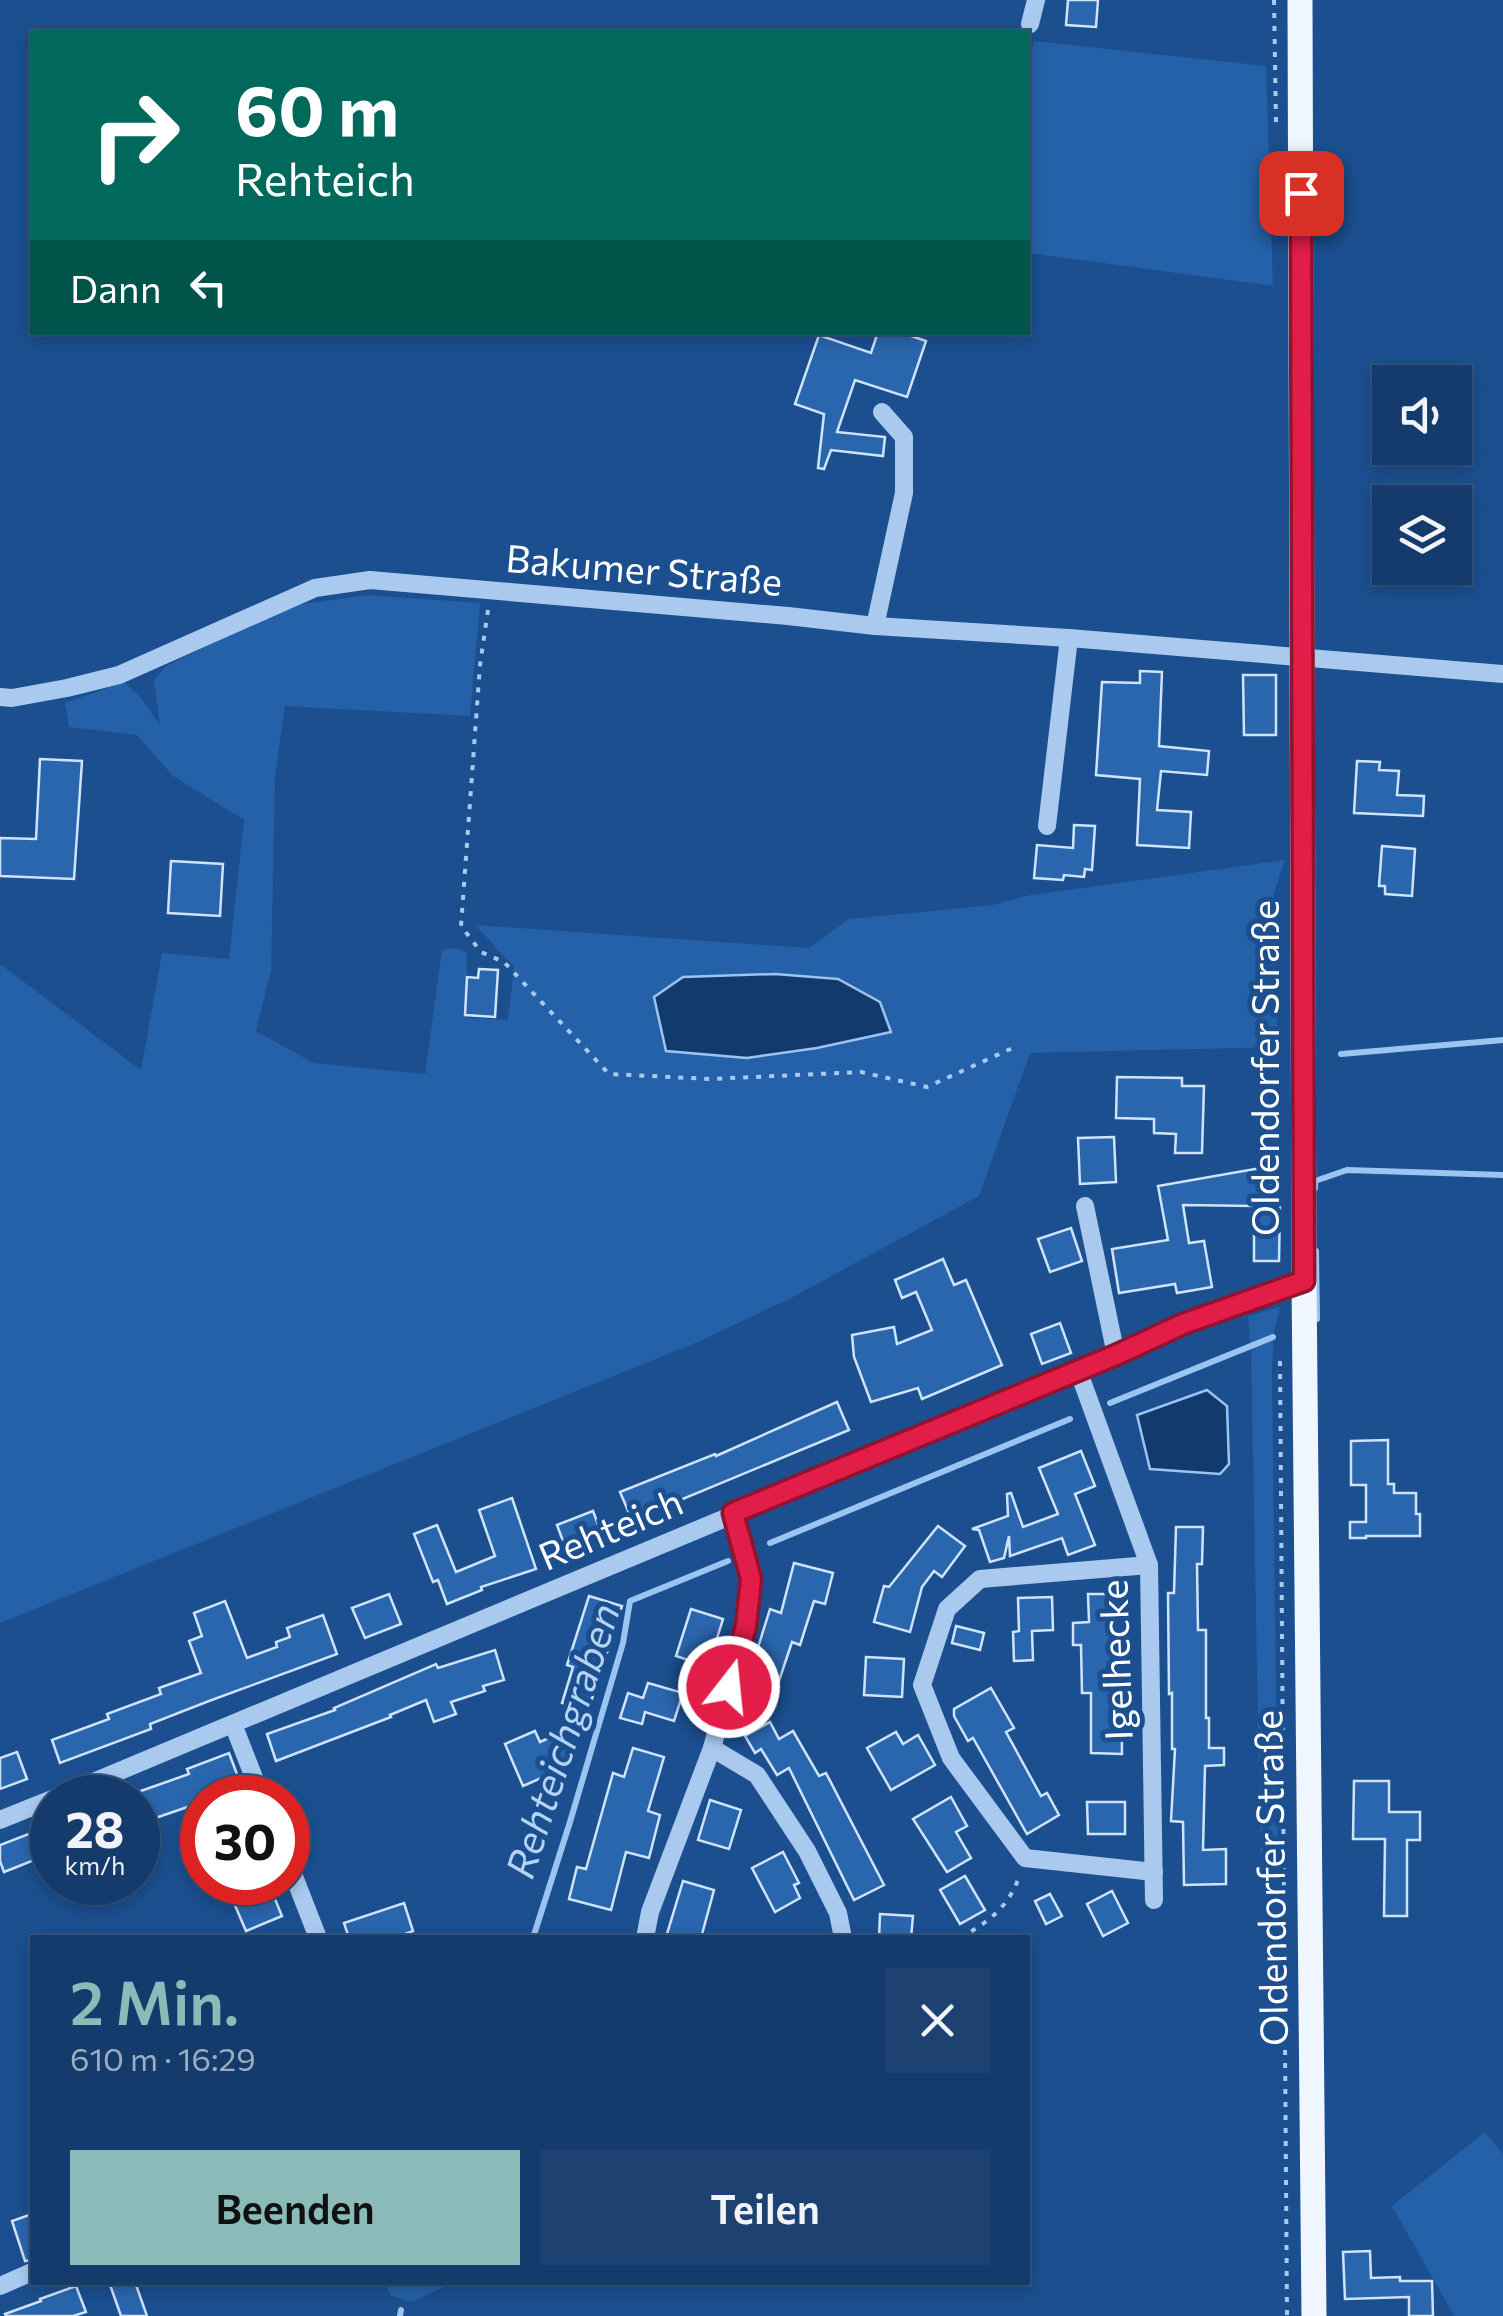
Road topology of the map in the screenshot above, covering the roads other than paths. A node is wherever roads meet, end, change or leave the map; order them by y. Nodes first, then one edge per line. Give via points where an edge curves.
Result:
1 (1036, 0) edge
2 (1300, 0) edge
3 (1030, 24) dead end
4 (882, 412) dead end
5 (875, 626) junction
6 (1069, 638) junction
7 (1303, 657) junction
8 (1503, 674) edge
9 (0, 698) edge
10 (1047, 826) dead end
11 (1085, 1206) dead end
12 (1304, 1281) junction
13 (1116, 1355) junction
14 (1078, 1370) junction
15 (733, 1513) junction
16 (1149, 1565) junction
17 (233, 1724) junction
18 (712, 1748) junction
19 (110, 1775) edge
20 (253, 1775) edge
21 (30, 1808) edge
22 (0, 1820) edge
23 (1154, 1872) junction
24 (1154, 1900) dead end
25 (305, 1905) edge
26 (317, 1935) edge
27 (645, 1935) edge
28 (842, 1935) edge
29 (30, 2273) edge
30 (0, 2286) edge
31 (1314, 2316) edge

1 - 3 street
2 - 7 main road, Oldendorfer Straße
4 - 5 street via 904,437 904,494
5 - 6 street, Bakumer Straße
5 - 9 street, Bakumer Straße via 370,580 315,588 119,676
6 - 7 street, Bakumer Straße
6 - 10 street
7 - 8 street, Bakumer Straße
7 - 12 main road, Oldendorfer Straße
11 - 13 street
12 - 13 street, Rehteich
12 - 31 main road, Oldendorfer Straße
13 - 14 street, Rehteich
14 - 15 street, Rehteich
14 - 16 street, Igelhecke
15 - 17 street, Rehteich
15 - 18 street via 751,1579 746,1626
16 - 23 street, Igelhecke
16 - 23 street via 980,1579 947,1609 922,1685 951,1758 1025,1858
17 - 19 street, Rehteich
17 - 20 street
18 - 27 street
18 - 28 street via 757,1775 807,1851
21 - 22 street, Rehteich
23 - 24 street, Igelhecke
25 - 26 street
29 - 30 street

